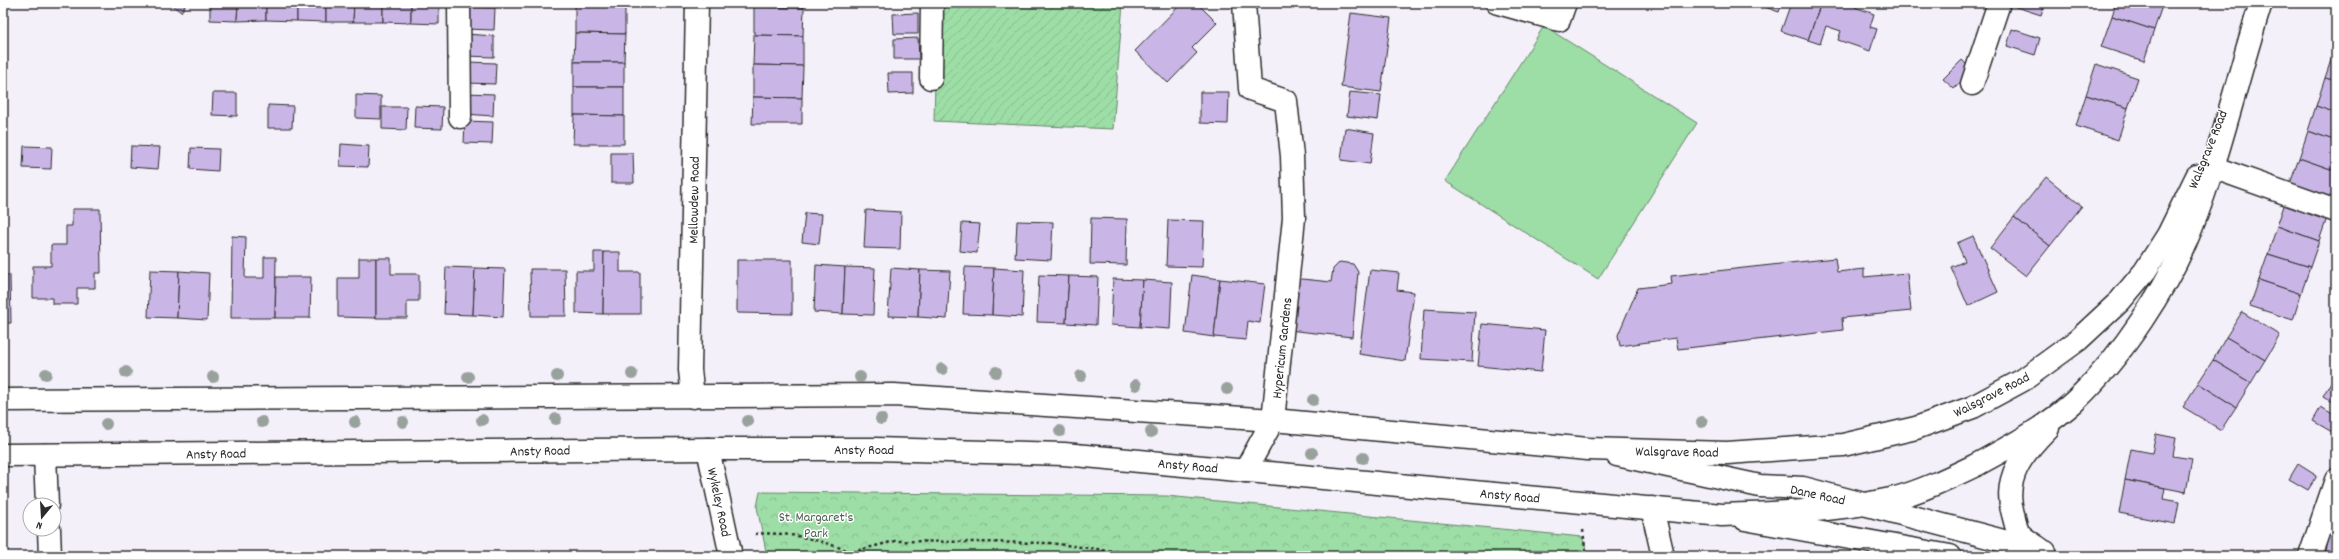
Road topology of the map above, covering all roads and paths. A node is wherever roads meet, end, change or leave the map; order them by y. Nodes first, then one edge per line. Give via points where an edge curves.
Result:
1 (459, 3) edge
2 (697, 3) edge
3 (932, 3) edge
4 (1244, 3) edge
5 (1498, 3) edge
6 (1565, 3) edge
7 (1999, 3) edge
8 (2262, 3) edge
9 (2244, 55) junction
10 (931, 78) dead end
11 (1972, 84) dead end
12 (460, 117) dead end
13 (2212, 167) junction
14 (2336, 211) edge
15 (693, 397) junction
16 (3, 400) edge
17 (2076, 400) junction
18 (1273, 420) junction
19 (708, 449) junction
20 (1588, 450) junction
21 (3, 455) edge
22 (45, 455) junction
23 (1245, 471) junction
24 (2336, 480) edge
25 (47, 497) edge
26 (1859, 504) junction
27 (1652, 508) junction
28 (1722, 515) junction
29 (49, 537) edge
30 (729, 546) edge
31 (851, 552) junction
32 (2051, 554) edge
33 (50, 556) edge
34 (848, 556) edge
35 (1153, 556) edge
36 (1663, 556) edge
37 (1950, 556) edge
38 (2310, 556) edge

1 - 12 main road
2 - 15 main road, Mellowdew Road via 690,370
3 - 10 main road
4 - 18 main road, Hypericum Gardens via 1250,89 1286,101 1292,156 1294,218
5 - 6 main road via 1559,20
7 - 11 main road
8 - 9 main road, Walsgrave Road
9 - 13 main road, Walsgrave Road
9 - 20 main road, Walsgrave Road via 2193,185 2168,235 2144,271 2120,301 2078,340 2023,380 1973,407 1916,428 1843,445 1727,453
13 - 14 main road
13 - 17 main road, Walsgrave Road via 2191,230 2162,289 2115,358
15 - 16 main road
15 - 18 main road via 894,395
17 - 26 main road, Walsgrave Road via 2024,439 1956,475 1893,499
17 - 32 main road, Dane Road via 2026,449 2014,470 2010,487 2011,506 2020,534
18 - 20 main road
18 - 23 main road, Hypericum Gardens
19 - 22 main road, Ansty Road
19 - 23 main road, Ansty Road via 876,449 1064,454
19 - 30 main road, Wykeley Road
20 - 26 main road, Dane Road via 1760,486 1803,488
21 - 22 main road, Ansty Road
22 - 25 main road
23 - 27 main road, Ansty Road
24 - 38 main road
26 - 28 main road, Walsgrave Road via 1805,512
26 - 32 main road, Dane Road
27 - 28 main road, Ansty Road
27 - 36 main road
28 - 37 main road
29 - 33 main road
30 - 31 path via 767,533 824,541
31 - 34 path
31 - 35 path via 895,541 1049,543

